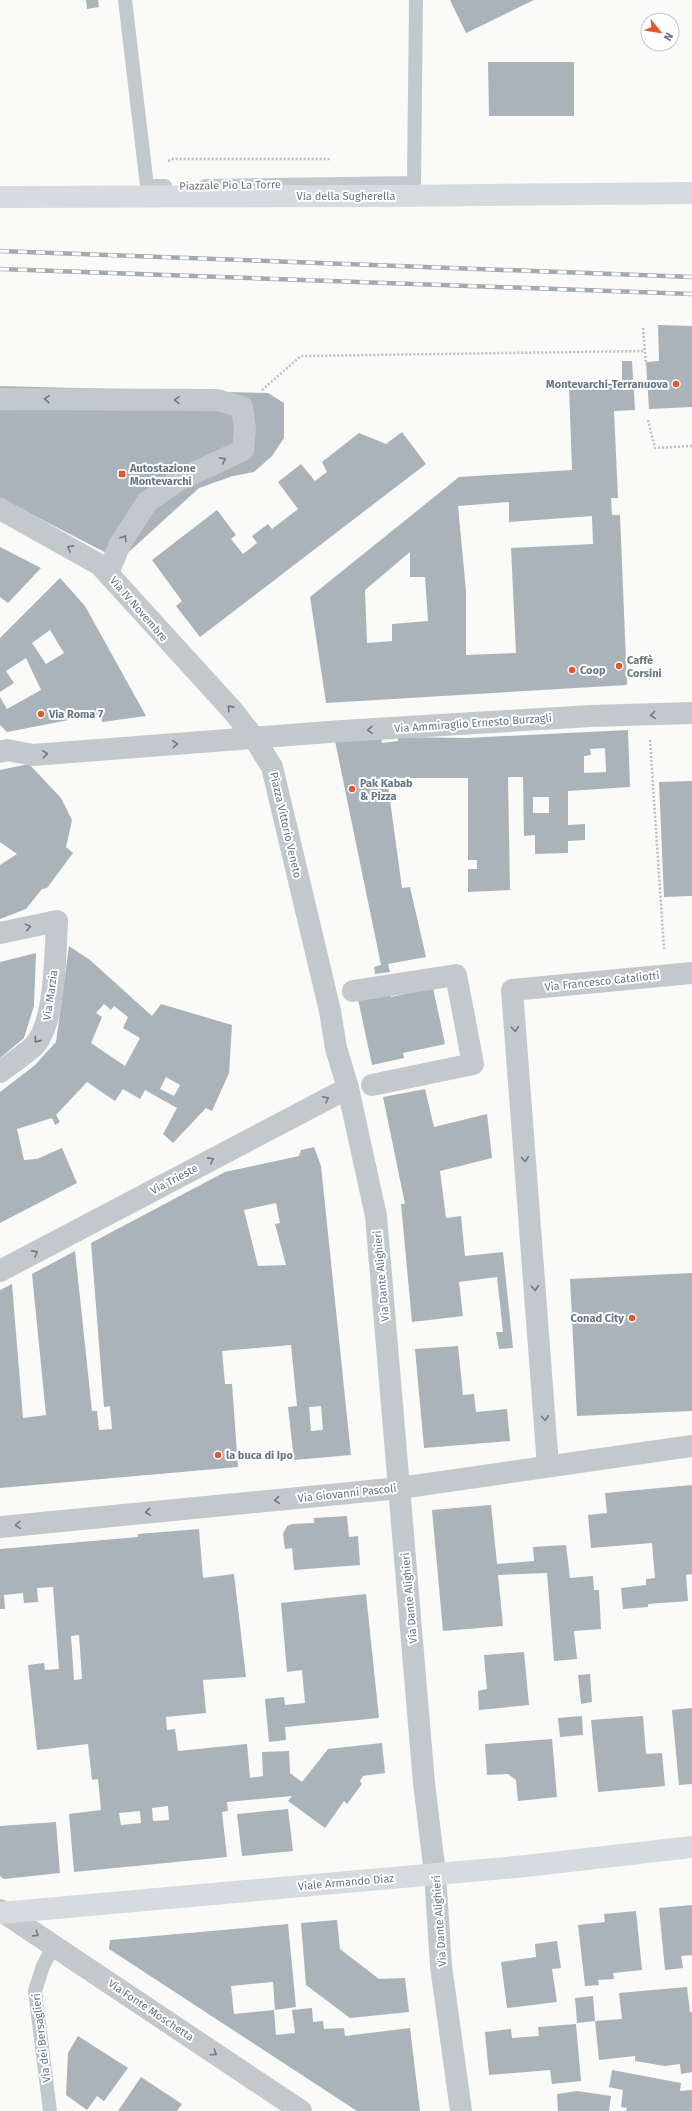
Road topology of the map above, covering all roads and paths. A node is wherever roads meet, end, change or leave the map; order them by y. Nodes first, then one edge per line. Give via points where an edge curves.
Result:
1 (125, 0) edge
2 (416, 0) edge
3 (692, 192) edge
4 (0, 197) edge
5 (643, 328) dead end
6 (645, 351) junction
7 (646, 365) dead end
8 (0, 398) edge
9 (242, 407) junction
10 (648, 420) dead end
11 (692, 446) edge
12 (0, 509) edge
13 (108, 574) junction
14 (692, 713) edge
15 (649, 716) junction
16 (254, 738) junction
17 (2, 748) edge
18 (0, 934) edge
19 (692, 973) edge
20 (666, 975) junction
21 (353, 991) dead end
22 (0, 1072) edge
23 (372, 1085) dead end
24 (348, 1088) junction
25 (0, 1271) edge
26 (692, 1446) edge
27 (548, 1466) junction
28 (400, 1488) junction
29 (0, 1527) edge
30 (692, 1847) edge
31 (435, 1874) junction
32 (1, 1912) edge
33 (54, 1945) junction
34 (50, 2111) edge
35 (301, 2111) edge
36 (461, 2111) edge

1 - 2 lane, Piazzale Pio La Torre via 147,186 414,183
3 - 4 street, Via della Sugherella
5 - 6 path
6 - 7 path
6 - 9 path via 301,356
9 -> 8 street via 217,400
13 -> 9 street via 120,544 147,502 177,481 243,450 245,429
10 - 11 path via 655,448
13 -> 12 street, Via IV Novembre via 100,564
16 -> 13 street, Via IV Novembre via 233,711
14 -> 15 street, Via Ammiraglio Ernesto Burzagli
15 -> 16 street, Via Ammiraglio Ernesto Burzagli via 591,716
15 - 20 path
17 -> 16 street via 33,755
16 - 24 street, Piazza Vittorio Veneto via 272,767 330,1011 336,1048
18 -> 22 street, Via Marzia via 57,921 54,979 46,1027 34,1045
19 - 20 street, Via Francesco Cataliotti
20 -> 27 street, Via Francesco Cataliotti via 512,990
21 - 23 street via 456,975 473,1064
25 -> 24 street, Via Trieste
24 - 28 street, Via Dante Alighieri via 376,1216
26 - 27 street, Via Giovanni Pascoli
27 - 28 street, Via Giovanni Pascoli
28 -> 29 street, Via Giovanni Pascoli
28 - 31 street, Via Dante Alighieri via 424,1783
30 - 31 street, Viale Armando Diaz
31 - 32 street, Viale Armando Diaz
31 - 36 street, Via Dante Alighieri via 441,1966
32 -> 33 street, Via Fonte Moschetta
33 - 34 lane, Via dei Bersaglieri via 43,1966 35,1991
33 -> 35 street, Via Fonte Moschetta

